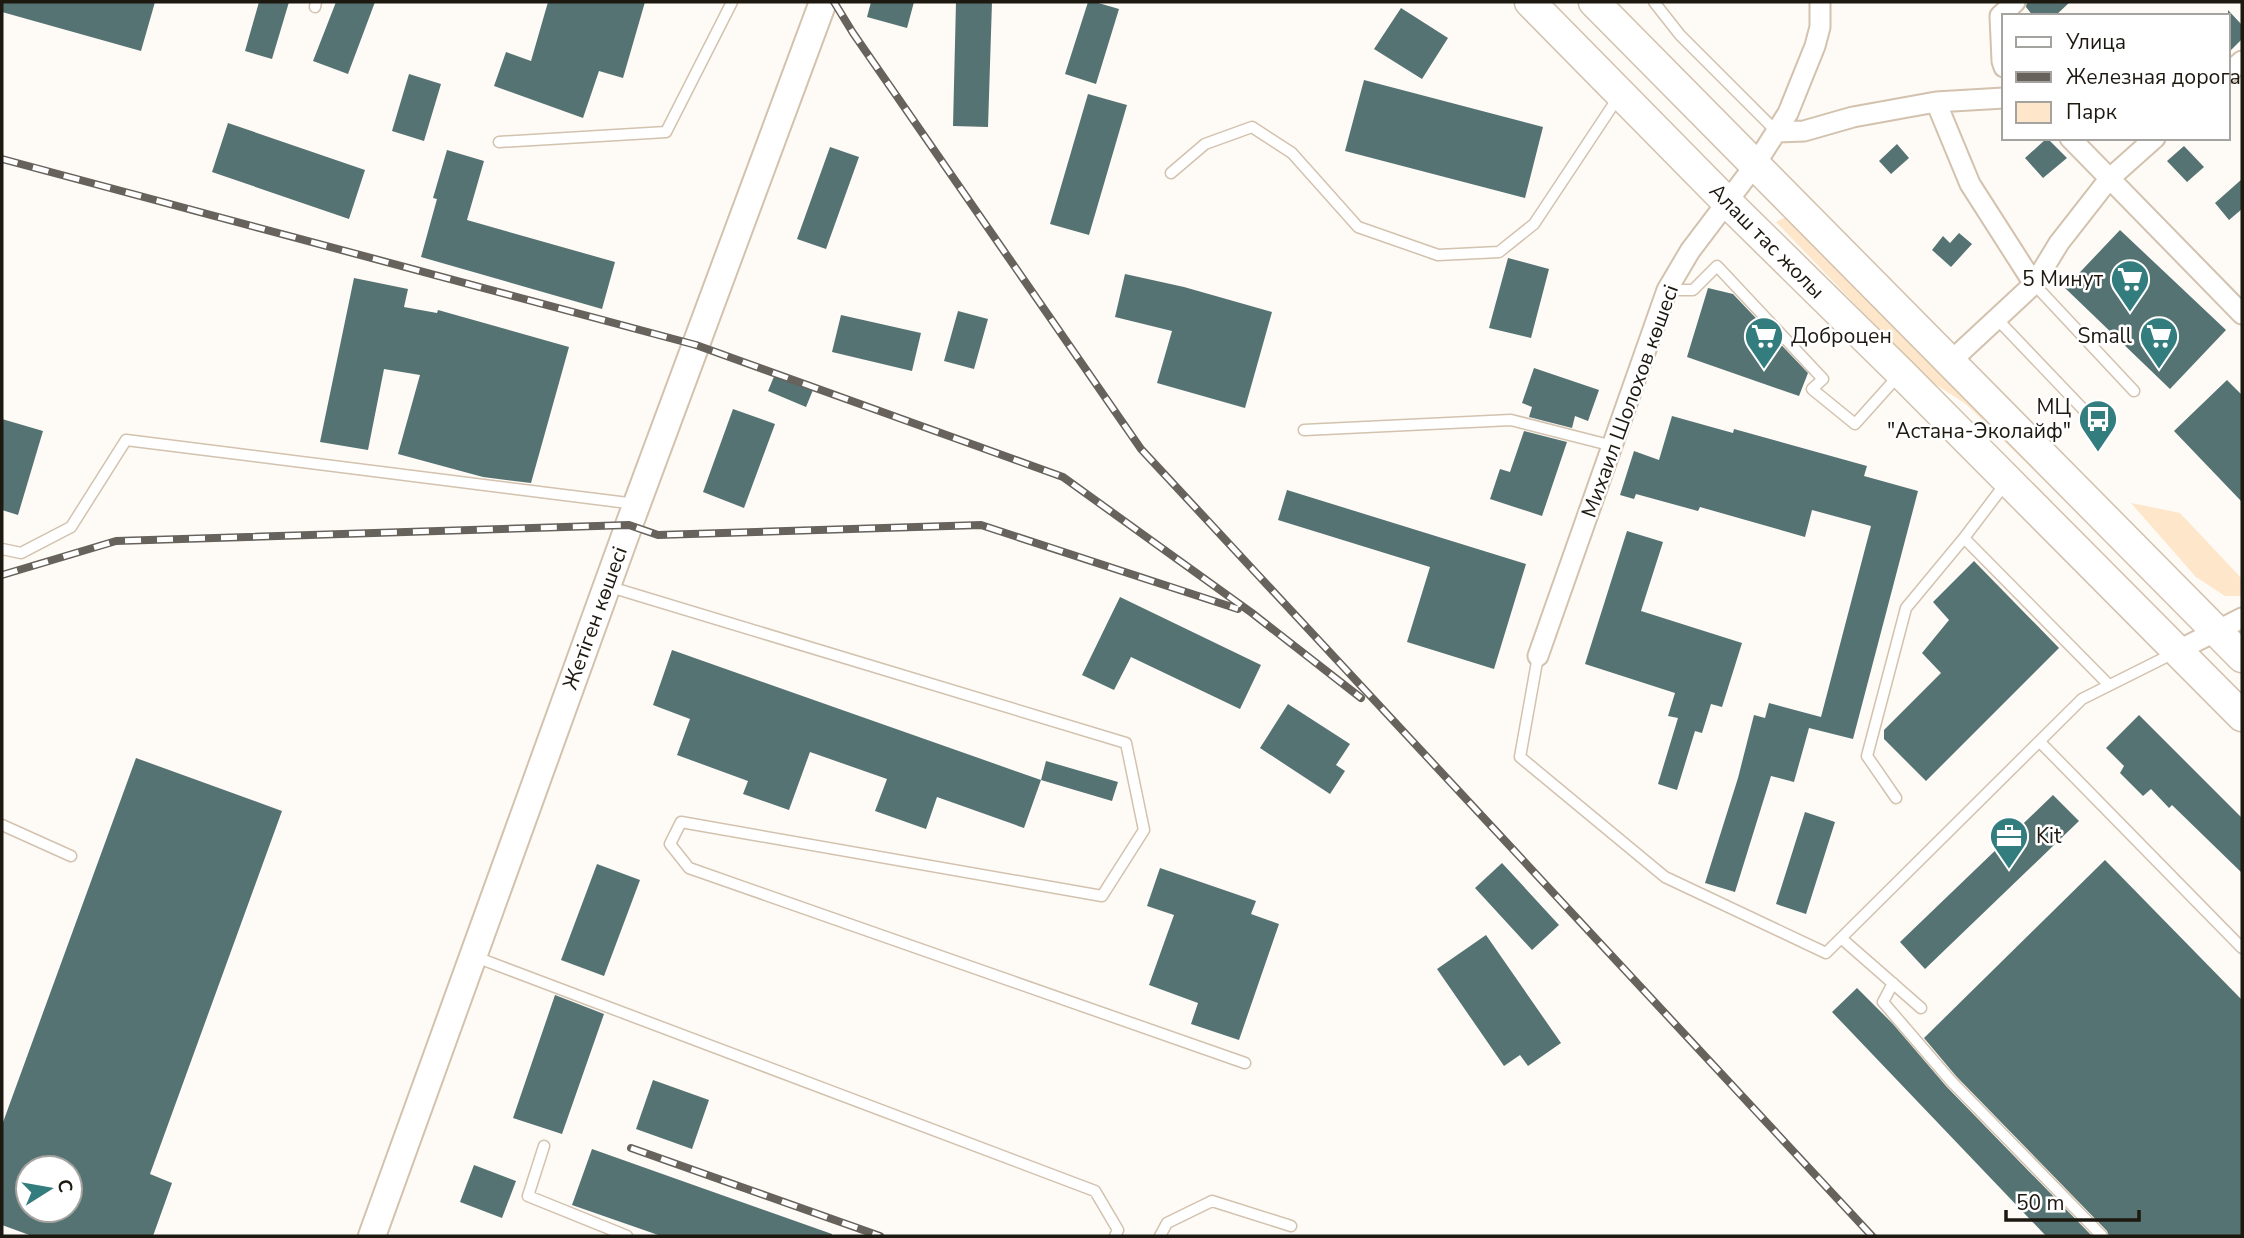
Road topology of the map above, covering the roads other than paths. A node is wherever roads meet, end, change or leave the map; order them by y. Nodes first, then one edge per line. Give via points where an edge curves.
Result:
1 (732, 2) edge
2 (823, 2) edge
3 (1530, 2) edge
4 (1594, 2) edge
5 (1654, 2) edge
6 (1820, 2) edge
7 (2015, 2) edge
8 (1995, 9) edge
9 (2002, 61) edge
10 (1621, 93) junction
11 (2002, 98) edge
12 (1936, 102) junction
13 (1777, 132) junction
14 (2072, 140) edge
15 (2153, 140) edge
16 (499, 142) dead end
17 (1755, 165) junction
18 (1171, 173) dead end
19 (2109, 179) junction
20 (1727, 202) junction
21 (2034, 284) junction
22 (1668, 290) junction
23 (2242, 314) edge
24 (1997, 319) junction
25 (1950, 362) junction
26 (1900, 373) junction
27 (2134, 391) dead end
28 (2102, 429) dead end
29 (1304, 430) dead end
30 (1614, 446) junction
31 (2008, 480) junction
32 (637, 504) junction
33 (1964, 538) junction
34 (2, 549) edge
35 (607, 586) junction
36 (2242, 618) edge
37 (2216, 631) junction
38 (2178, 651) junction
39 (1538, 656) joint
40 (2242, 657) edge
41 (2109, 685) junction
42 (2242, 716) edge
43 (2040, 742) junction
44 (1896, 798) dead end
45 (2, 825) edge
46 (71, 856) dead end
47 (1841, 938) junction
48 (2242, 948) edge
49 (473, 956) junction
50 (1893, 983) junction
51 (1921, 1008) dead end
52 (1245, 1063) dead end
53 (544, 1146) dead end
54 (1291, 1226) dead end
55 (372, 1236) edge
56 (627, 1236) edge
57 (1115, 1236) edge
58 (1160, 1236) edge
59 (2102, 1236) edge

1 - 16 lane via 666,132
2 - 32 street, Жетіген көшесі
3 - 10 main road, Алаш тас жолы
4 - 17 main road
5 - 13 lane via 1680,35
6 - 13 street, Михаил Шолохов көшесі via 1815,46
7 - 8 street
8 - 9 street
10 - 18 lane via 1534,224 1499,252 1438,256 1358,227 1292,153 1252,127 1205,144
10 - 20 main road, Алаш тас жолы
11 - 12 street
12 - 13 street via 1804,131
12 - 21 street via 1970,184
13 - 17 street, Михаил Шолохов көшесі
14 - 19 street
15 - 19 street
17 - 20 street, Михаил Шолохов көшесі
17 - 25 main road
19 - 21 street
19 - 23 street
20 - 22 street, Михаил Шолохов көшесі
20 - 26 main road, Алаш тас жолы
21 - 24 street
21 - 27 lane
22 - 26 lane via 1693,290 1717,266 1823,379 1812,389 1855,424
22 - 30 street, Михаил Шолохов көшесі
24 - 25 street
24 - 28 lane
25 - 37 main road
26 - 31 main road, Алаш тас жолы
29 - 30 lane via 1511,420
30 - 39 street, Михаил Шолохов көшесі
31 - 33 lane
31 - 38 main road, Алаш тас жолы
32 - 34 lane via 126,440 71,527 21,553
32 - 35 street, Жетіген көшесі
33 - 41 lane
33 - 44 lane via 1906,608 1881,702 1867,756
35 - 49 street, Жетіген көшесі
35 - 52 lane via 1126,743 1144,830 1102,896 681,822 670,844 689,868
36 - 37 street
37 - 38 street
37 - 40 main road
38 - 41 lane
38 - 42 main road, Алаш тас жолы
39 - 47 lane via 1520,757 1665,877 1826,953
41 - 43 lane via 2082,699
43 - 47 lane
43 - 48 lane
45 - 46 lane
47 - 50 lane
49 - 55 street, Жетіген көшесі
49 - 57 lane via 1095,1191 1118,1230
50 - 51 lane
50 - 59 lane via 1883,1002 1951,1081
53 - 56 lane via 528,1196
54 - 58 lane via 1212,1201 1167,1223

